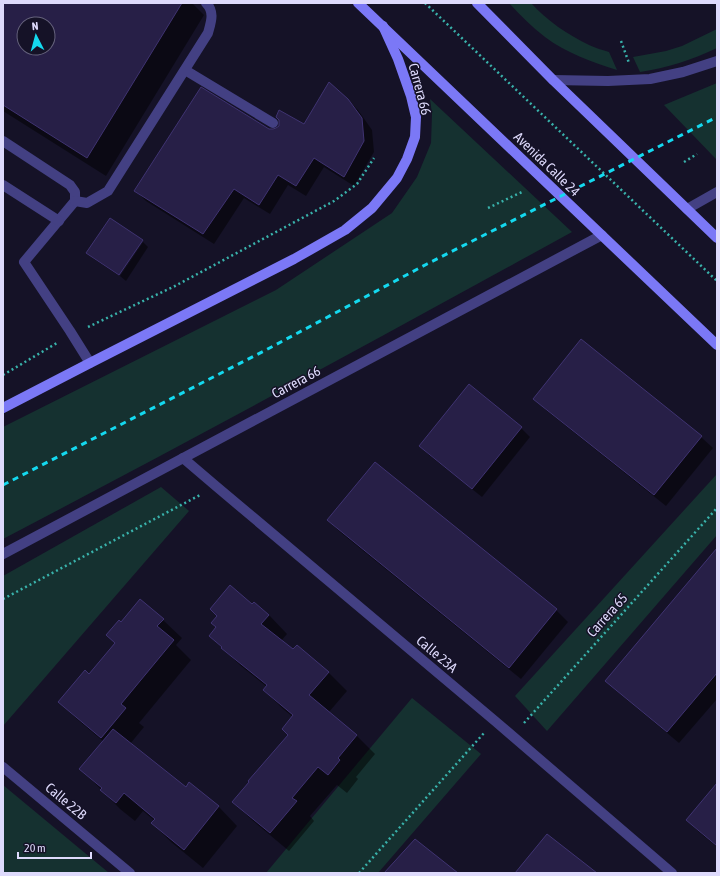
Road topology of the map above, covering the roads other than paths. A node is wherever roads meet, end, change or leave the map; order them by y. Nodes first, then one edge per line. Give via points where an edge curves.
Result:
1 (206, 3) edge
2 (358, 3) edge
3 (477, 3) edge
4 (383, 26) junction
5 (717, 61) edge
6 (185, 70) junction
7 (553, 80) junction
8 (273, 123) dead end
9 (3, 141) edge
10 (3, 185) edge
11 (717, 192) edge
12 (75, 201) junction
13 (686, 209) junction
14 (59, 221) junction
15 (602, 235) junction
16 (717, 238) edge
17 (717, 345) edge
18 (90, 363) junction
19 (3, 408) edge
20 (183, 458) junction
21 (3, 554) edge
22 (3, 767) edge
23 (130, 873) edge
24 (672, 873) edge

1 - 6 street via 210,7 212,18 208,33
2 - 4 main road, Avenida Calle 24
3 - 7 main road
4 - 15 main road, Avenida Calle 24
4 - 18 main road, Carrera 66 via 411,96 416,117 415,137 397,178 372,208 345,230 294,259
5 - 7 street via 650,79
6 - 8 street
6 - 12 street via 108,191 87,203
7 - 13 main road
9 - 12 street via 70,185 75,192
10 - 14 street
11 - 13 street
12 - 14 street
13 - 16 main road
14 - 18 street via 24,262
15 - 17 main road, Avenida Calle 24
15 - 20 street, Carrera 66
18 - 19 main road, Carrera 66
20 - 21 street, Carrera 66
20 - 24 street, Calle 23A
22 - 23 street, Calle 22B

